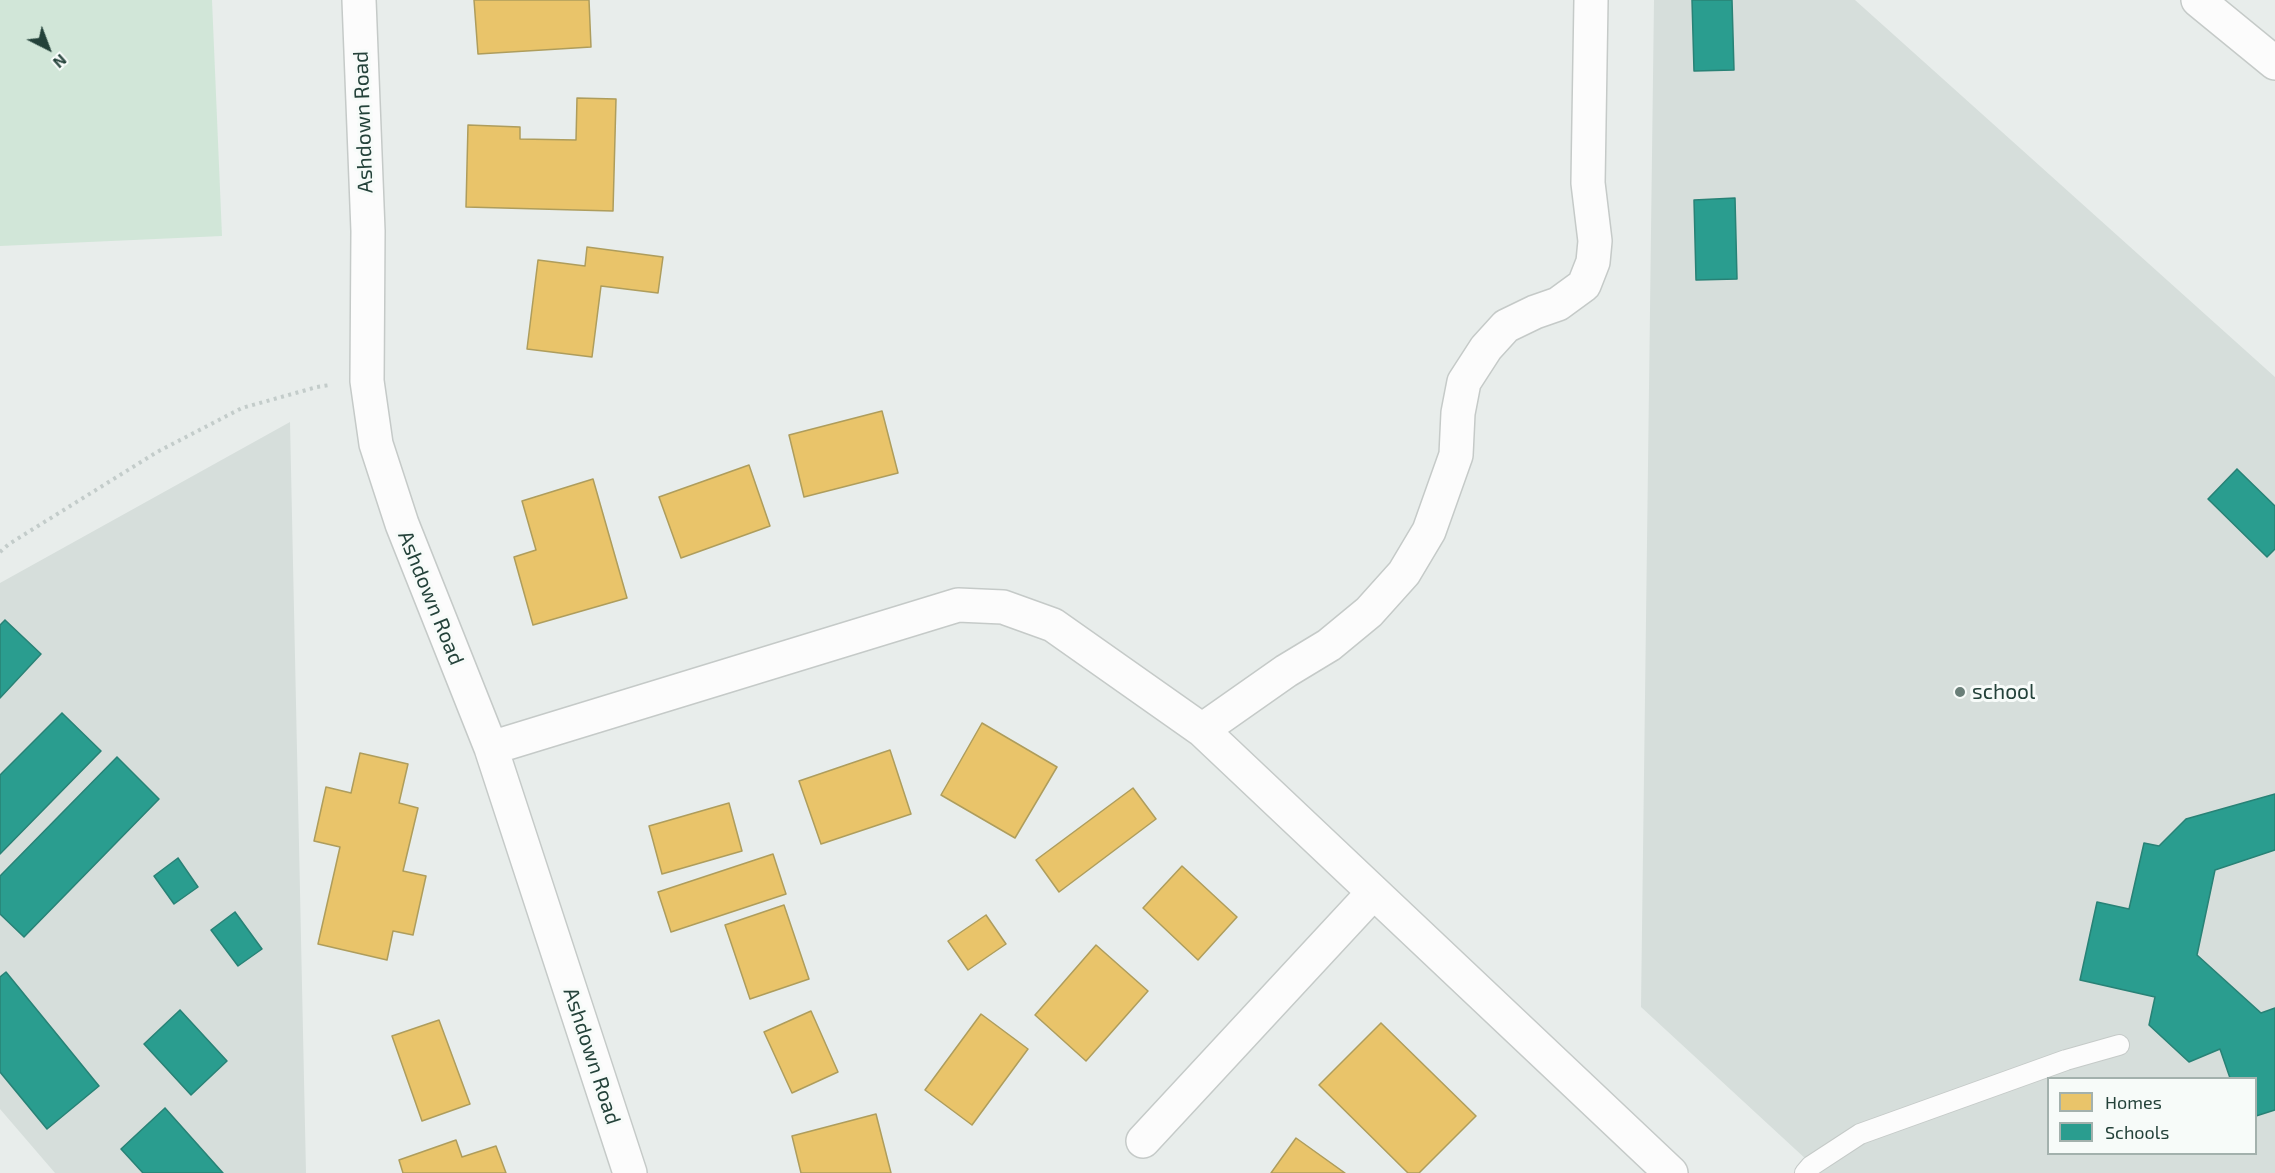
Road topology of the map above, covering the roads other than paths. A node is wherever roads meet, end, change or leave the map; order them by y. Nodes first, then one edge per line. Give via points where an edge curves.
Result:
1 (359, 0) edge
2 (1591, 0) edge
3 (2199, 0) edge
4 (2275, 63) edge
5 (1202, 730) junction
6 (491, 748) junction
7 (1373, 893) junction
8 (2118, 1045) dead end
9 (1143, 1141) dead end
10 (630, 1173) edge
11 (1671, 1173) edge
12 (1805, 1173) edge

1 - 6 street, Ashdown Road via 368,231 367,381 376,444 402,524
2 - 5 street via 1588,183 1595,241 1593,262 1584,285 1558,304 1506,326 1480,356 1464,382 1456,455 1429,531 1404,573 1369,612 1329,645
3 - 4 street
5 - 6 street via 1053,625 1003,607 958,605
5 - 7 street
6 - 10 street, Ashdown Road
7 - 9 street
7 - 11 street
8 - 12 lane via 1860,1134

